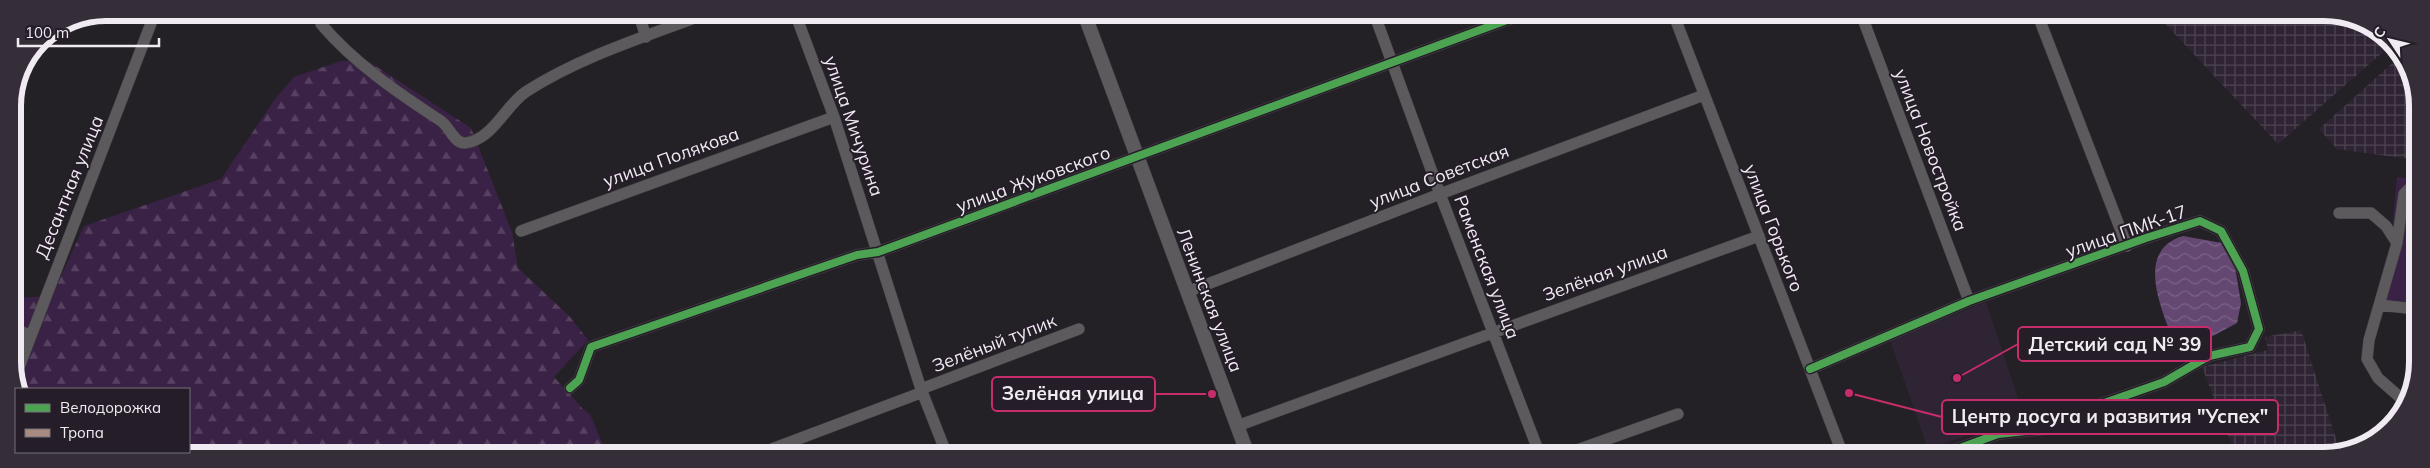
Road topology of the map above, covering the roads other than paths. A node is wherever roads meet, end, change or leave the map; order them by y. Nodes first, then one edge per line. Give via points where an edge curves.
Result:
1 (152, 21) edge
2 (641, 21) edge
3 (687, 21) edge
4 (798, 21) edge
5 (1087, 21) edge
6 (1377, 21) edge
7 (1504, 21) edge
8 (1676, 21) edge
9 (1864, 21) edge
10 (2040, 21) edge
11 (320, 24) dead end
12 (646, 37) junction
13 (1392, 62) junction
14 (1704, 95) junction
15 (834, 117) junction
16 (1136, 157) junction
17 (2409, 189) edge
18 (1440, 194) junction
19 (2339, 213) dead end
20 (521, 230) dead end
21 (1759, 236) junction
22 (2398, 243) junction
23 (2127, 246) junction
24 (878, 252) junction
25 (1187, 292) junction
26 (1969, 301) junction
27 (2379, 305) junction
28 (2409, 308) edge
29 (1079, 329) dead end
30 (21, 331) edge
31 (1493, 332) junction
32 (30, 334) junction
33 (21, 360) edge
34 (1810, 369) junction
35 (570, 388) dead end
36 (922, 390) junction
37 (2400, 397) edge
38 (1678, 414) dead end
39 (1237, 426) junction
40 (776, 447) edge
41 (944, 447) edge
42 (1245, 447) edge
43 (1537, 447) edge
44 (1585, 447) edge
45 (1840, 447) edge
46 (1963, 447) edge

1 - 32 street, Десантная улица
2 - 12 street
3 - 12 street
4 - 15 street, улица Мичурина
5 - 16 street, Ленинская улица
6 - 13 street, Раменская улица
7 - 13 street, улица Жуковского
8 - 14 street, улица Горького
9 - 26 street, улица Новостройка
10 - 23 street
11 - 12 street via 341,48 443,123 458,141 464,143 480,138 526,92 578,64
13 - 16 street, улица Жуковского
13 - 18 street, Раменская улица
14 - 18 street, улица Советская
14 - 21 street, улица Горького
15 - 20 street, улица Полякова
15 - 24 street, улица Мичурина
16 - 24 street, улица Жуковского
16 - 25 street, Ленинская улица
17 - 22 street via 2404,194
18 - 25 street, улица Советская
18 - 31 street, Раменская улица
19 - 22 street via 2371,213
21 - 31 street, Зелёная улица
21 - 34 street, улица Горького
22 - 27 street
23 - 26 street, улица ПМК-17
23 - 46 street, улица ПМК-17 via 2200,221 2221,231 2243,271 2260,329 2250,346 2209,356 2170,379 2053,421 2045,430 1998,434
24 - 35 street, улица Жуковского via 857,255 591,347 579,380
24 - 36 street, улица Мичурина
25 - 39 street, Ленинская улица
26 - 34 street, улица ПМК-17
27 - 28 street
27 - 37 street via 2369,340 2368,359 2378,378
29 - 36 street, Зелёный тупик
30 - 32 street
31 - 39 street, Зелёная улица
31 - 43 street, Раменская улица
32 - 33 street, Десантная улица
34 - 45 street, улица Горького
36 - 40 street, Зелёный тупик
36 - 41 street, улица Мичурина
38 - 44 street
39 - 42 street, Ленинская улица

